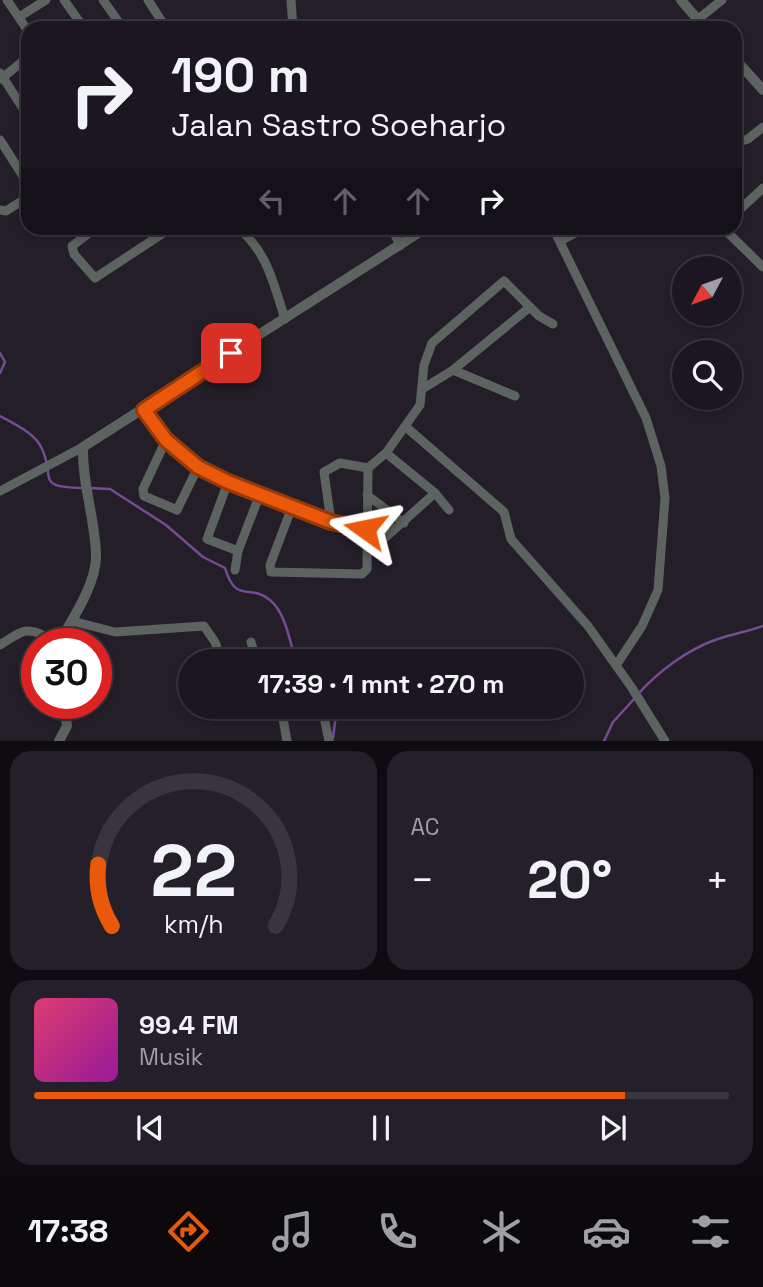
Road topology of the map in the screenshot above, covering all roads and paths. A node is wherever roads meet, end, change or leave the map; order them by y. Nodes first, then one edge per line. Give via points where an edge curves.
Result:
1 (7, 0) edge
2 (46, 0) edge
3 (64, 0) edge
4 (103, 0) edge
5 (148, 0) edge
6 (291, 0) edge
7 (681, 0) edge
8 (722, 0) edge
9 (19, 17) junction
10 (22, 21) edge
11 (79, 21) edge
12 (118, 21) edge
13 (162, 21) edge
14 (292, 21) edge
15 (698, 21) edge
16 (704, 21) edge
17 (21, 62) edge
18 (742, 68) edge
19 (1, 77) edge
20 (763, 90) edge
21 (21, 106) edge
22 (763, 127) edge
23 (0, 140) edge
24 (742, 141) edge
25 (21, 173) edge
26 (763, 188) edge
27 (21, 201) edge
28 (742, 208) edge
29 (0, 210) edge
30 (87, 235) edge
31 (160, 235) edge
32 (247, 235) edge
33 (395, 235) edge
34 (414, 235) edge
35 (556, 235) edge
36 (572, 235) edge
37 (730, 235) edge
38 (560, 242) junction
39 (400, 246) junction
40 (763, 267) edge
41 (530, 307) junction
42 (285, 319) junction
43 (553, 324) dead end
44 (453, 370) junction
45 (424, 388) junction
46 (515, 396) dead end
47 (144, 410) junction
48 (406, 427) junction
49 (166, 440) junction
50 (83, 447) junction
51 (386, 453) junction
52 (198, 467) junction
53 (368, 468) junction
54 (228, 482) junction
55 (0, 491) edge
56 (435, 493) junction
57 (260, 494) junction
58 (367, 495) junction
59 (292, 507) junction
60 (449, 510) dead end
61 (331, 522) junction
62 (404, 523) junction
63 (365, 529) junction
64 (238, 551) junction
65 (368, 554) junction
66 (235, 570) dead end
67 (72, 621) junction
68 (68, 628) edge
69 (21, 630) edge
70 (1, 641) edge
71 (251, 642) dead end
72 (217, 649) edge
73 (253, 649) edge
74 (617, 664) junction
75 (66, 719) edge
76 (283, 719) edge
77 (324, 719) edge
78 (59, 741) edge
79 (287, 741) edge
80 (329, 741) edge
81 (665, 741) edge

1 - 9 street
2 - 9 street
3 - 11 street
4 - 12 street
5 - 13 street
6 - 14 street
7 - 15 street
8 - 16 street
9 - 10 street
17 - 19 street
18 - 20 street
19 - 21 street
22 - 24 street
23 - 25 street
26 - 28 street
27 - 29 street
30 - 31 street via 72,246 95,278
32 - 42 street via 262,253
33 - 39 street
34 - 39 street
35 - 38 street
36 - 38 street
37 - 40 street
38 - 74 street via 646,418 662,466 665,498 658,590
39 - 42 street
41 - 43 street
41 - 44 street
41 - 45 street via 509,282 490,291 432,343 424,365
42 - 47 street
44 - 45 street
44 - 46 street
45 - 48 street
47 - 49 street
47 - 50 street
48 - 51 street
48 - 74 street via 504,512 511,539
49 - 52 street
49 - 52 street via 144,496 177,510
50 - 55 street
50 - 67 street via 83,480 96,554 85,596
51 - 53 street
51 - 56 street
52 - 54 street
53 - 58 street
53 - 61 street via 340,463 324,472
54 - 57 street
54 - 64 street via 207,539
56 - 60 street
56 - 62 street
57 - 59 street
57 - 64 street
58 - 62 street
58 - 63 street
59 - 61 street
59 - 65 street via 271,572 355,576 367,569
61 - 63 street
62 - 65 street
63 - 65 street
64 - 66 street
67 - 68 street
67 - 72 street via 115,632 204,626
69 - 70 street
71 - 73 street
74 - 81 street
75 - 78 street
76 - 79 street
77 - 80 street

